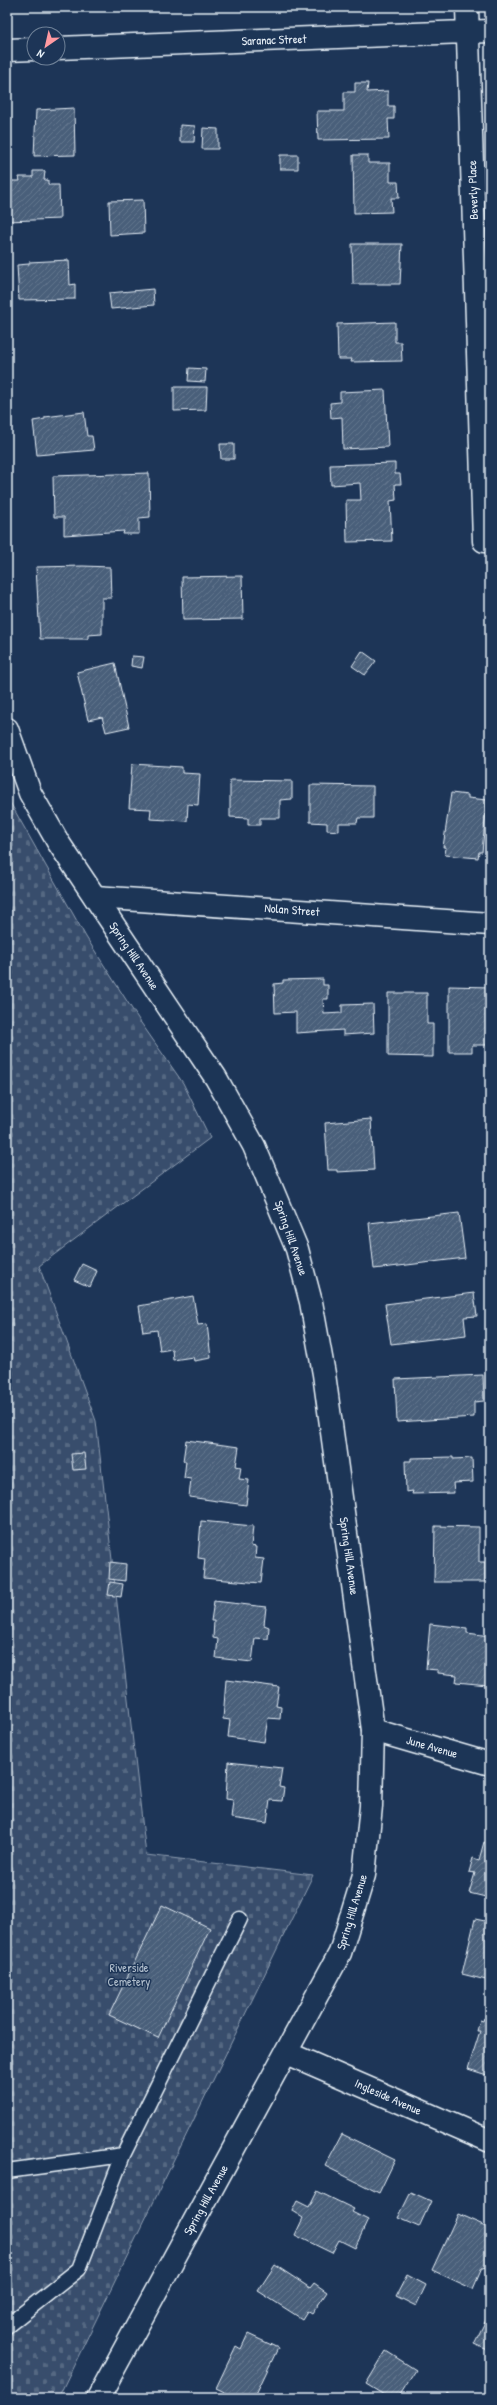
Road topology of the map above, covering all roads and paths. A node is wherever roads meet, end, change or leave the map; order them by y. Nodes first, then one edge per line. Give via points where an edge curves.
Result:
1 (467, 7) edge
2 (490, 31) edge
3 (468, 32) junction
4 (66, 48) edge
5 (26, 49) edge
6 (7, 50) edge
7 (484, 541) dead end
8 (7, 729) edge
9 (95, 897) junction
10 (490, 924) edge
11 (373, 1730) junction
12 (490, 1764) edge
13 (240, 1919) dead end
14 (287, 2054) junction
15 (490, 2141) edge
16 (123, 2155) junction
17 (7, 2171) edge
18 (7, 2326) edge
19 (98, 2398) edge

1 - 3 street, Beverly Place
2 - 3 street, Saranac Street
3 - 4 street, Saranac Street
3 - 7 street, Beverly Place
5 - 6 street
8 - 9 street, Spring Hill Avenue via 30,793 58,842
9 - 10 street, Nolan Street
9 - 11 street, Spring Hill Avenue via 216,1078 254,1146 297,1249 311,1302 324,1374
11 - 12 street, June Avenue
11 - 14 street, Spring Hill Avenue via 371,1806 364,1875 340,1953
13 - 16 lane
14 - 15 street, Ingleside Avenue
14 - 19 street, Spring Hill Avenue
16 - 17 lane
16 - 18 lane via 79,2269

